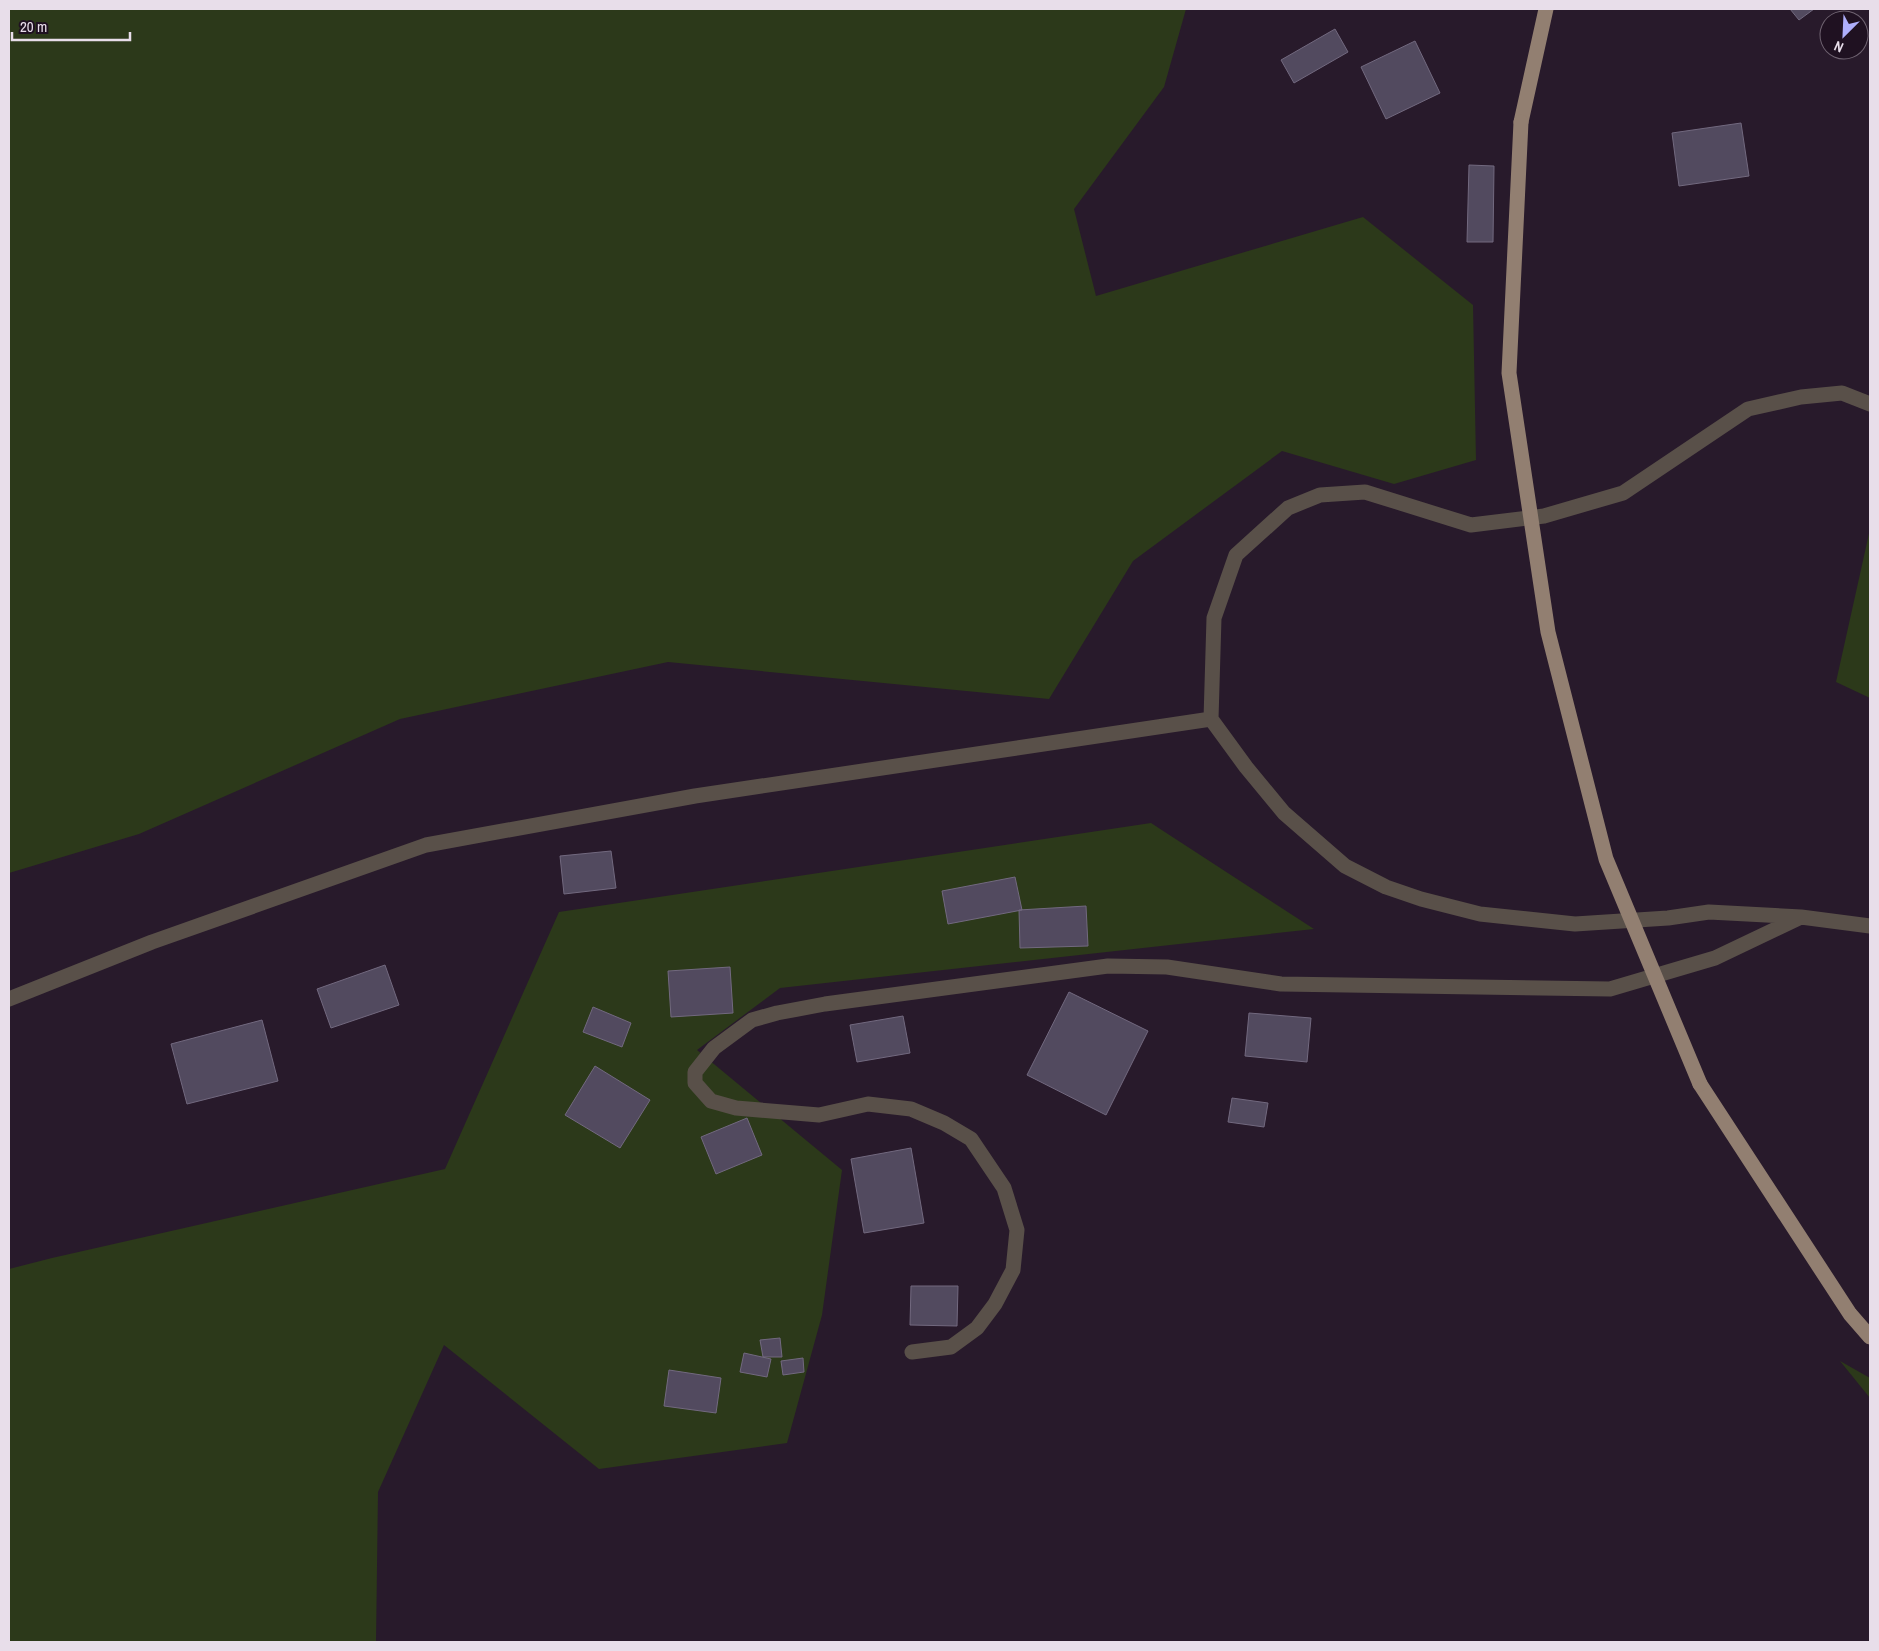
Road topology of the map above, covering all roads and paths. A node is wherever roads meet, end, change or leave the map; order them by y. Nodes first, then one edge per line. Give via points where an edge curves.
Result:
1 (1546, 9) edge
2 (1870, 404) edge
3 (1211, 719) junction
4 (1801, 917) junction
5 (1870, 926) edge
6 (9, 999) edge
7 (1870, 1337) edge
8 (912, 1352) dead end

1 - 7 main road, bridge via 1521,122 1509,373 1548,632 1606,859 1700,1084 1850,1314
2 - 3 street via 1842,392 1748,408 1623,493 1544,516 1471,525 1365,492 1320,496 1288,508 1236,555 1214,618
3 - 4 street via 1284,813 1345,866 1386,887 1421,899 1480,914 1575,924 1709,912
3 - 6 street via 695,796 426,845 152,942
4 - 5 street
4 - 8 street via 1715,958 1610,989 1281,984 1168,967 1108,966 825,1004 752,1020 714,1048 695,1072 695,1083 711,1101 736,1108 818,1115 868,1104 911,1109 971,1139 1004,1188 1017,1230 1013,1270 995,1304 978,1328 951,1347

